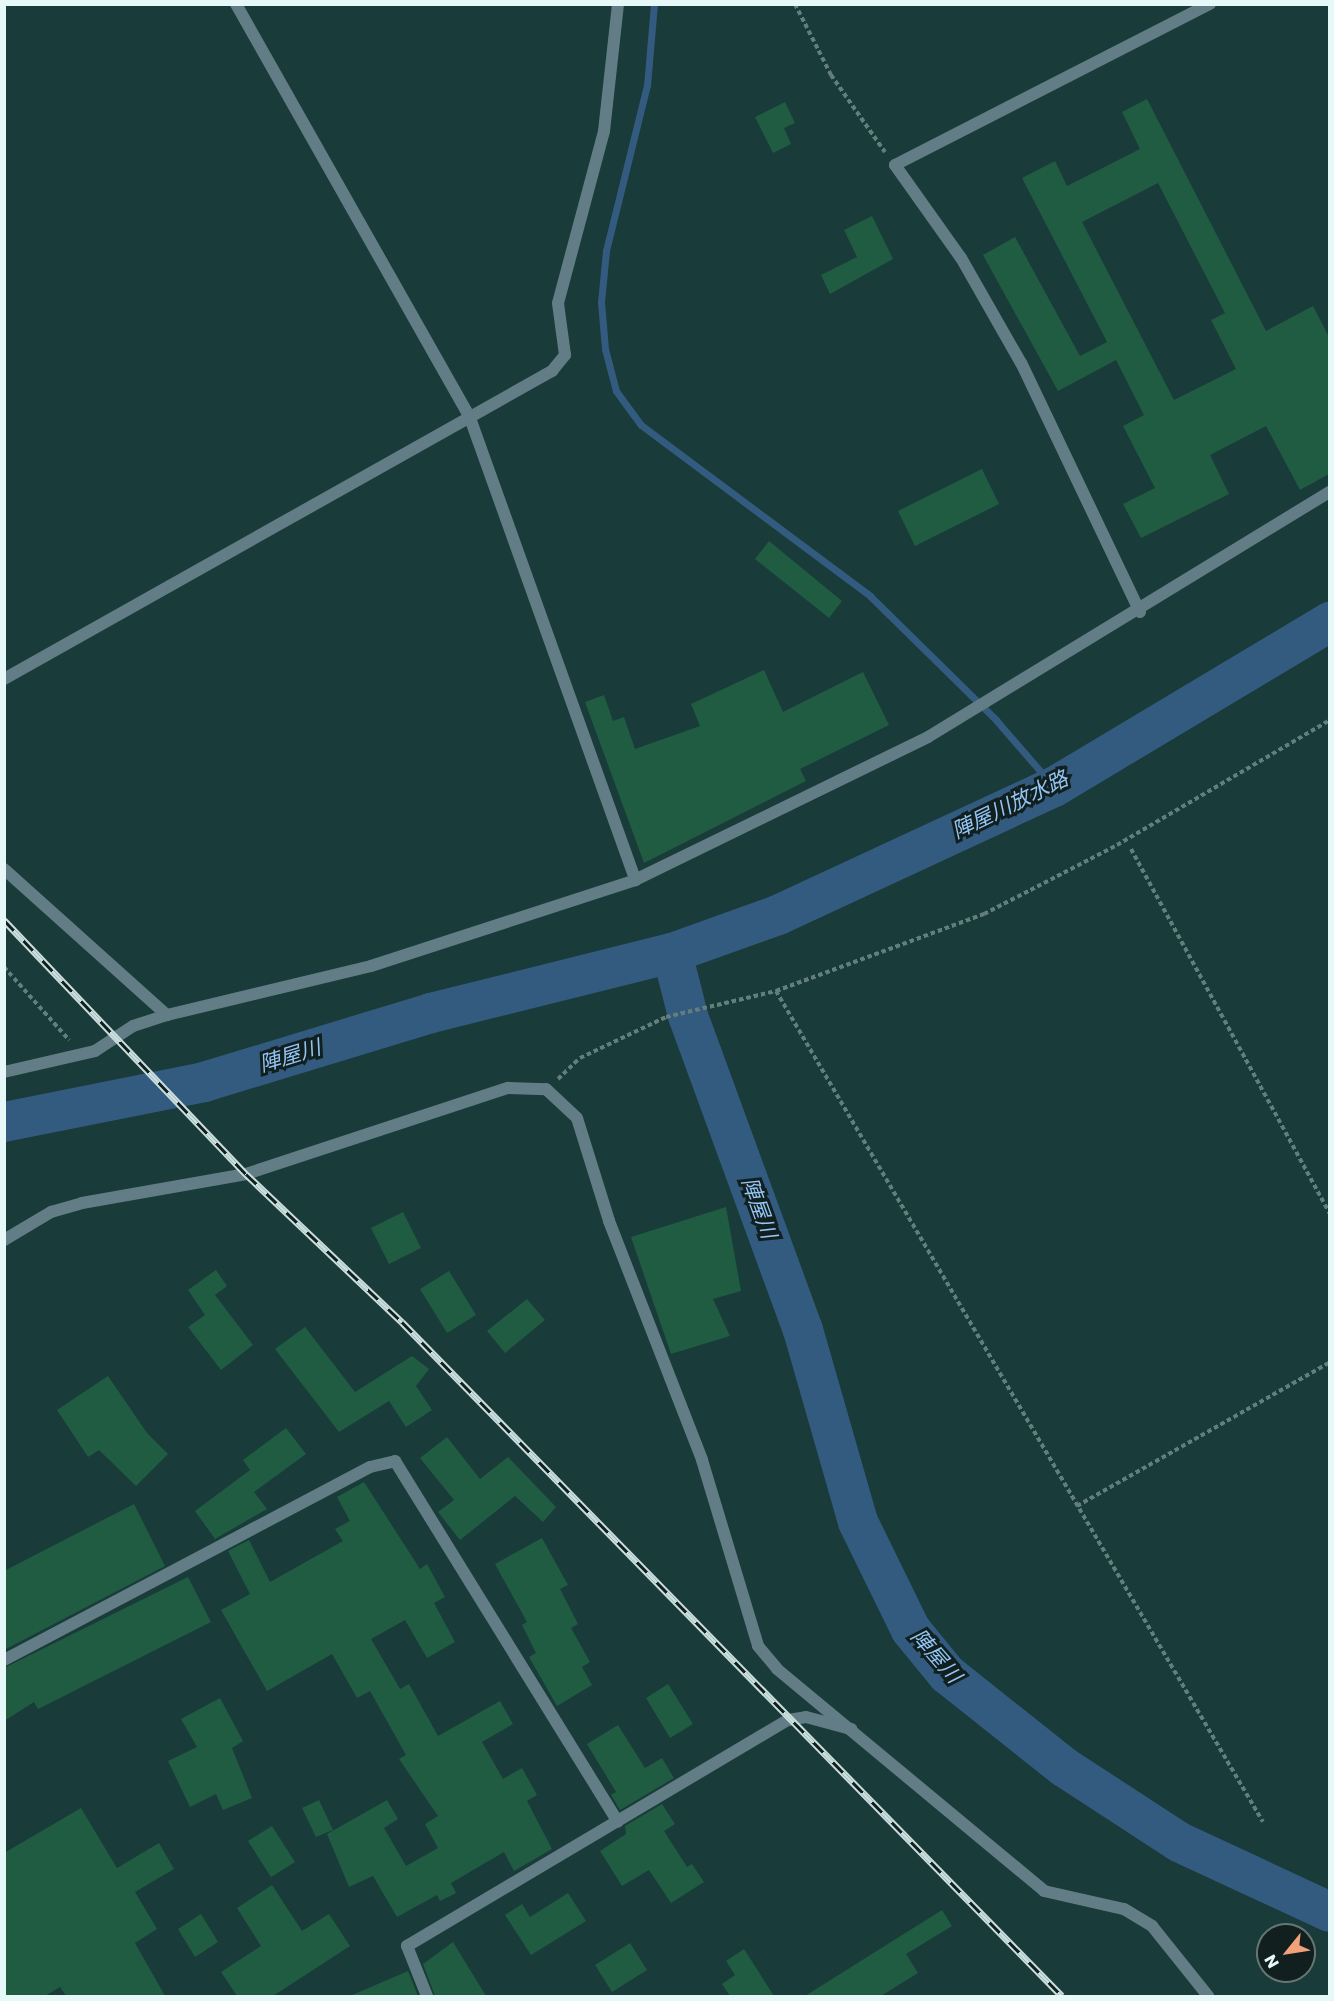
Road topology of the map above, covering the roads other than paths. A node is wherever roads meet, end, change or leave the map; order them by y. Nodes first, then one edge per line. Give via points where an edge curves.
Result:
1 (236, 4) edge
2 (618, 4) edge
3 (1210, 4) edge
4 (470, 418) junction
5 (1329, 492) edge
6 (1140, 612) junction
7 (4, 679) edge
8 (4, 869) edge
9 (635, 880) junction
10 (167, 1015) junction
11 (4, 1072) edge
12 (4, 1240) edge
13 (4, 1659) edge
14 (855, 1730) junction
15 (618, 1822) junction
16 (428, 1996) edge
17 (1208, 1996) edge

1 - 4 street
2 - 4 street via 604,131 558,303 565,356 552,371
3 - 6 street via 895,165 961,258 1021,363
4 - 7 street
4 - 9 street
5 - 6 street
6 - 9 street via 928,737
8 - 10 street
9 - 10 street via 372,966
10 - 11 street via 82,1054
12 - 14 street via 51,1212 82,1203 246,1174 508,1089 546,1089 577,1118 609,1221 724,1525 747,1626 777,1669
13 - 15 street via 370,1467 395,1461
14 - 15 street via 806,1717 788,1720
14 - 17 street via 1044,1891 1124,1909 1152,1926
15 - 16 street via 407,1946

